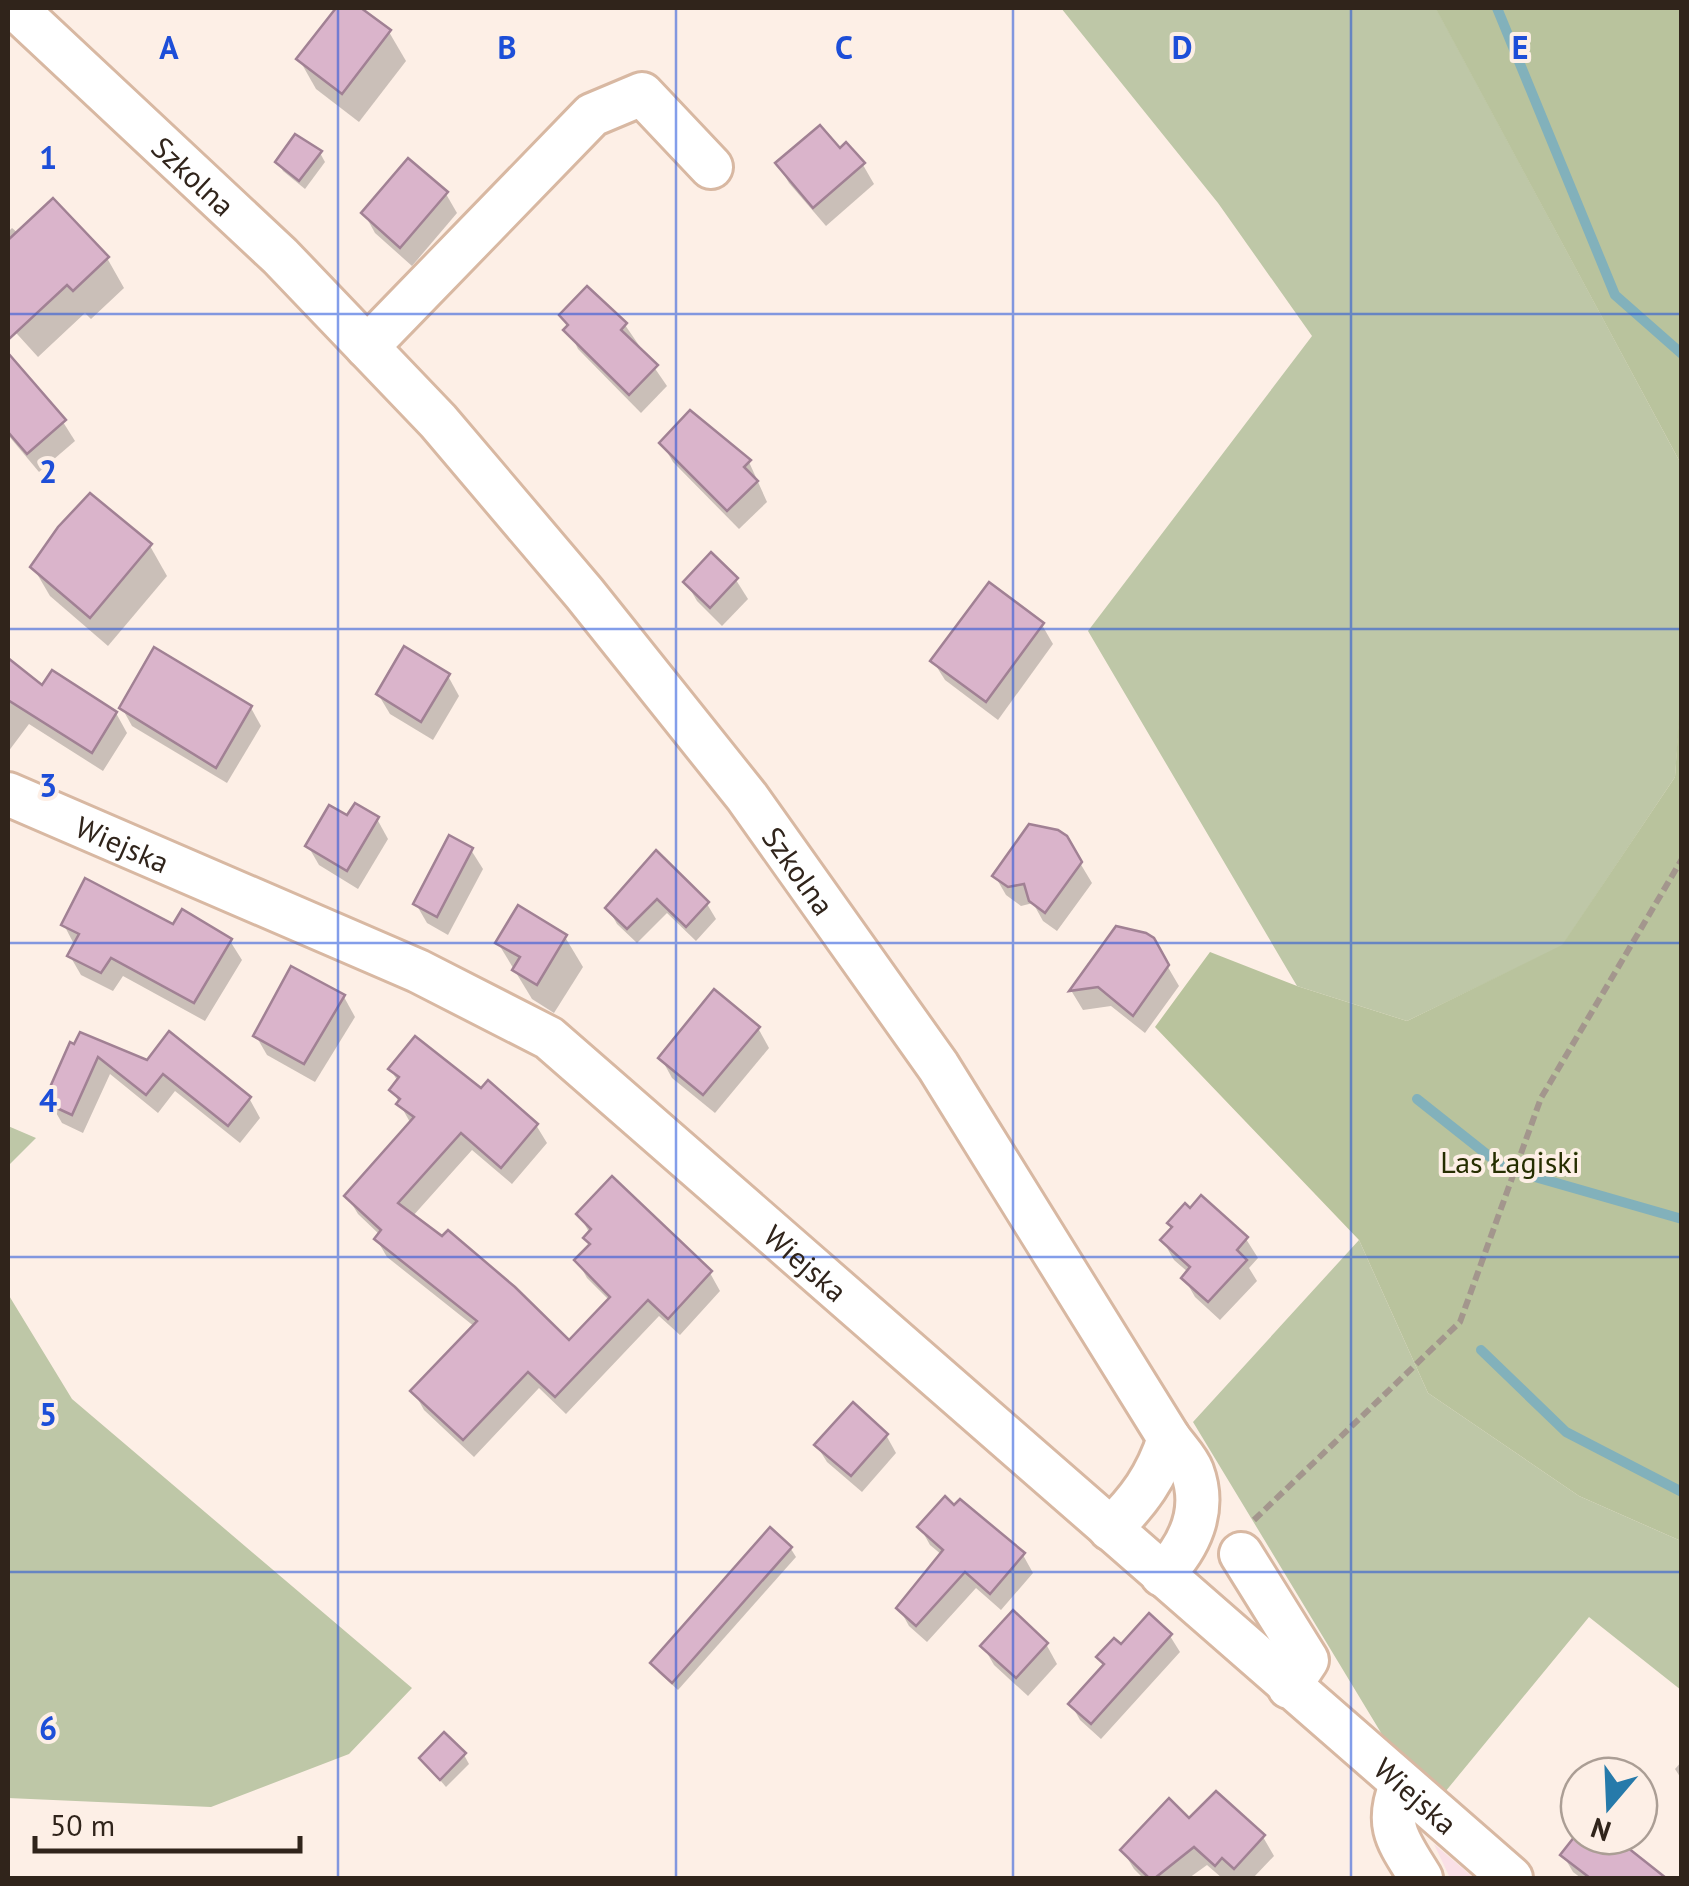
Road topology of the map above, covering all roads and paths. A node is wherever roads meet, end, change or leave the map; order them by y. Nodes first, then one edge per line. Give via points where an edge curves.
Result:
1 (16, 8) edge
2 (711, 167) dead end
3 (367, 347) junction
4 (8, 794) edge
5 (1682, 859) edge
6 (1168, 1438) junction
7 (1110, 1529) junction
8 (1248, 1537) joint
9 (1162, 1575) junction
10 (1289, 1687) junction
11 (1401, 1785) junction
12 (1420, 1878) edge
13 (1511, 1878) edge

1 - 3 street, Szkolna via 280,256
2 - 3 street via 642,94 592,115
3 - 6 street, Szkolna via 584,593 747,798 938,1066
4 - 7 street, Wiejska via 418,971 549,1038
5 - 8 path via 1541,1098 1460,1322
6 - 7 street via 1148,1488
6 - 9 street, Szkolna via 1192,1470 1196,1498 1194,1528 1182,1555
7 - 9 street, Wiejska
8 - 10 street via 1307,1660
9 - 10 street, Wiejska
10 - 11 street, Wiejska
11 - 12 street via 1393,1830
11 - 13 street, Wiejska

